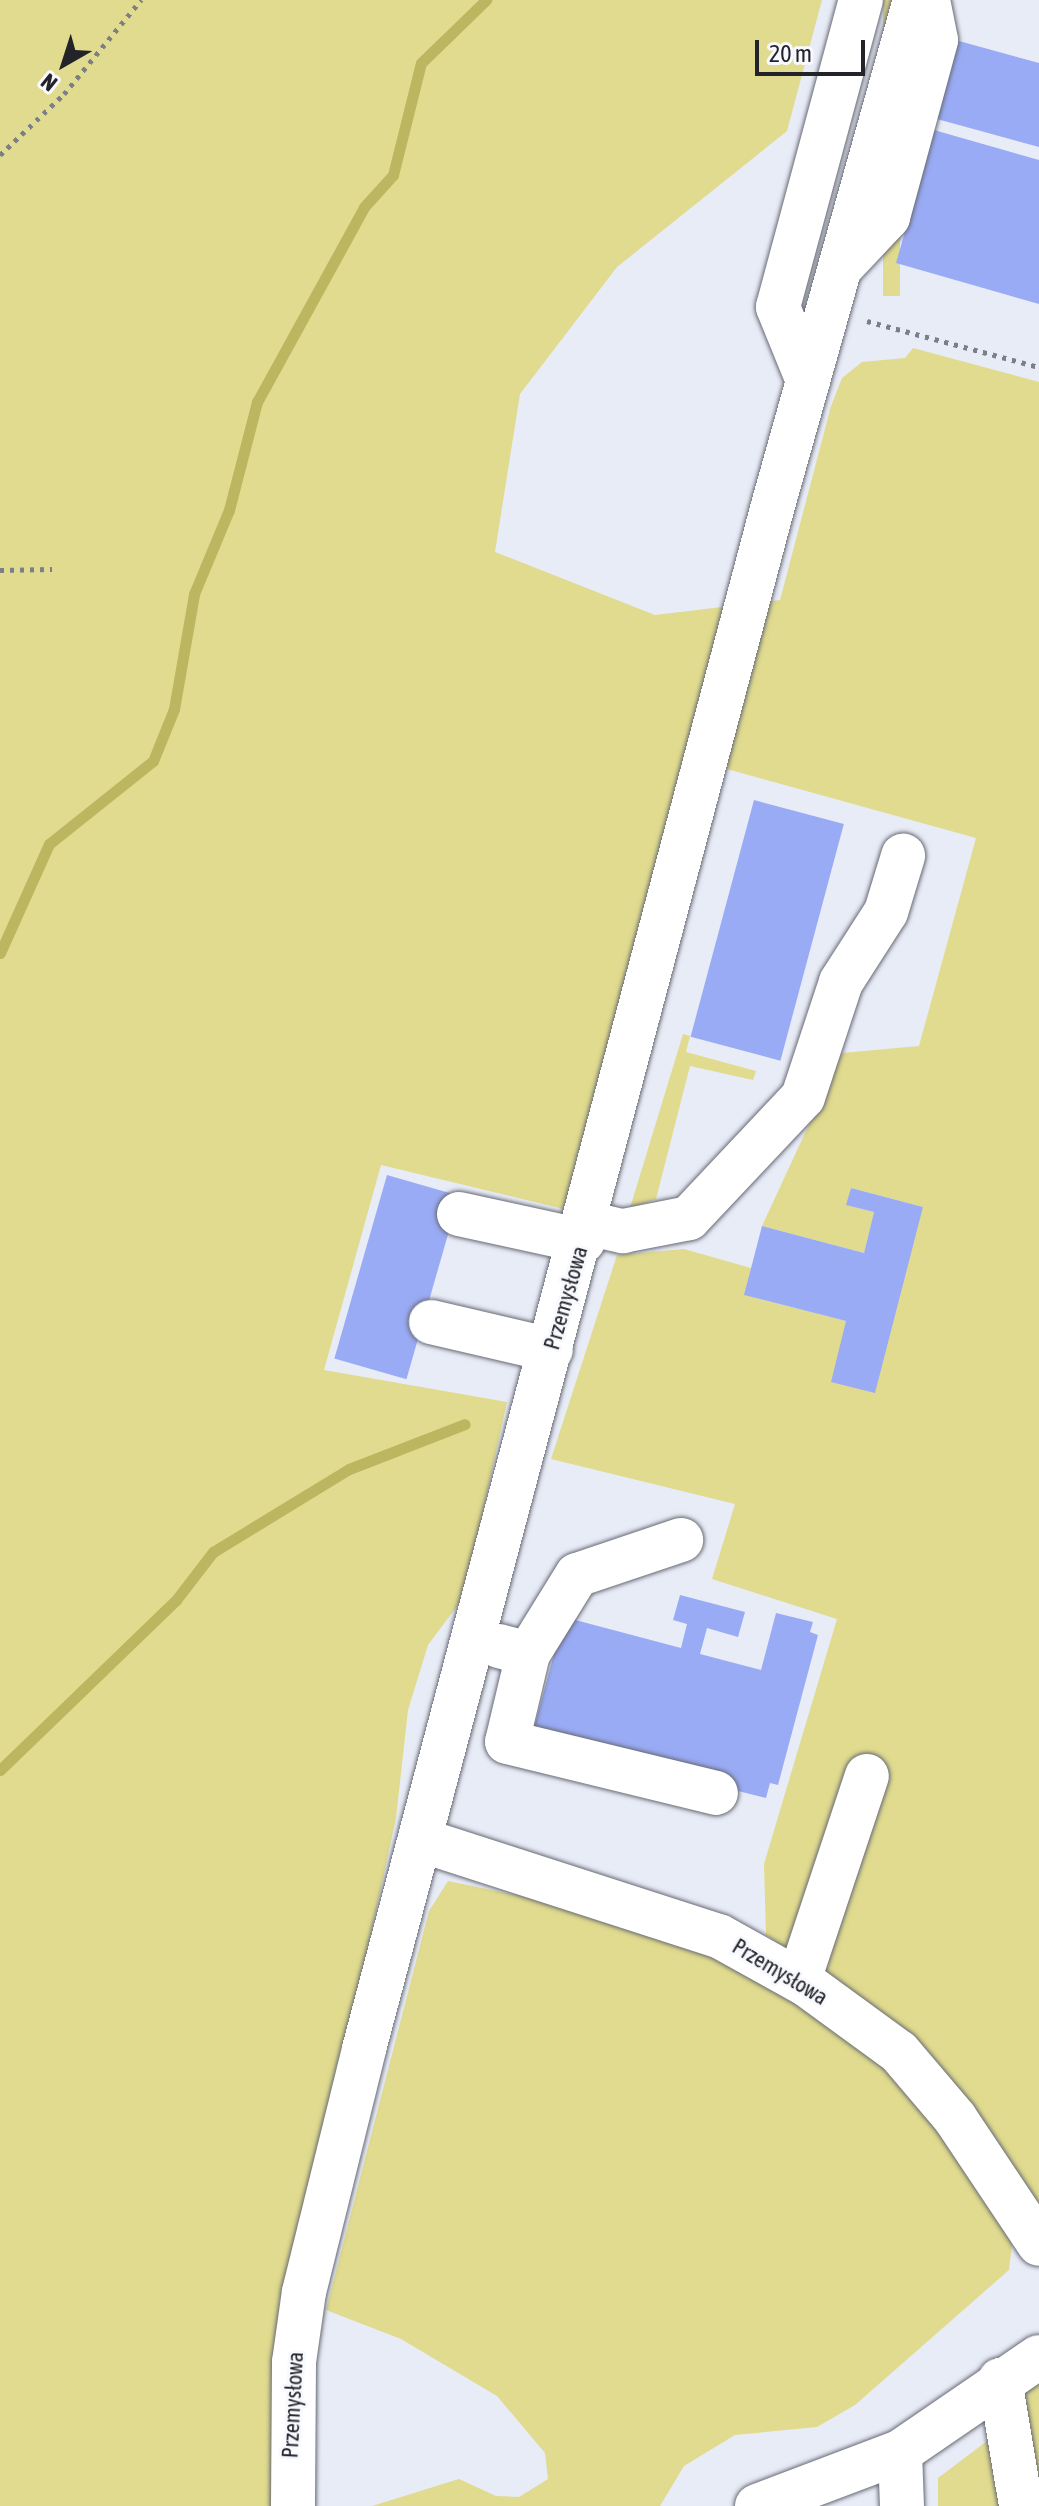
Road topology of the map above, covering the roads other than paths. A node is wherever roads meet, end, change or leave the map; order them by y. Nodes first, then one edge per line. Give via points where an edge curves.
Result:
1 (861, 0) edge
2 (915, 0) edge
3 (928, 0) edge
4 (833, 290) junction
5 (808, 381) junction
6 (903, 856) dead end
7 (459, 1214) dead end
8 (585, 1232) junction
9 (431, 1322) dead end
10 (551, 1350) junction
11 (681, 1540) dead end
12 (475, 1639) junction
13 (528, 1654) junction
14 (867, 1776) dead end
15 (716, 1793) dead end
16 (424, 1841) junction
17 (799, 1980) junction
18 (1039, 2244) edge
19 (1039, 2357) edge
20 (1000, 2380) junction
21 (900, 2452) junction
22 (293, 2506) edge
23 (757, 2506) edge
24 (902, 2506) edge
25 (1021, 2506) edge

1 - 5 lane via 778,307
2 - 4 lane, Przemysłowa
3 - 4 lane via 936,40 888,217
4 - 5 lane, Przemysłowa
5 - 8 lane, Przemysłowa
6 - 8 lane via 886,912 841,982 803,1097 689,1218 623,1231
7 - 8 lane
8 - 10 lane, Przemysłowa
9 - 10 lane
10 - 12 lane, Przemysłowa
11 - 13 lane via 577,1575
12 - 13 lane
12 - 16 lane, Przemysłowa
13 - 15 lane via 507,1742
14 - 17 lane
16 - 17 lane, Przemysłowa via 719,1936
16 - 22 lane, Przemysłowa via 304,2292 294,2362
17 - 18 lane, Przemysłowa via 899,2052 955,2118
19 - 20 lane
20 - 21 lane
20 - 25 lane
21 - 23 lane
21 - 24 lane

